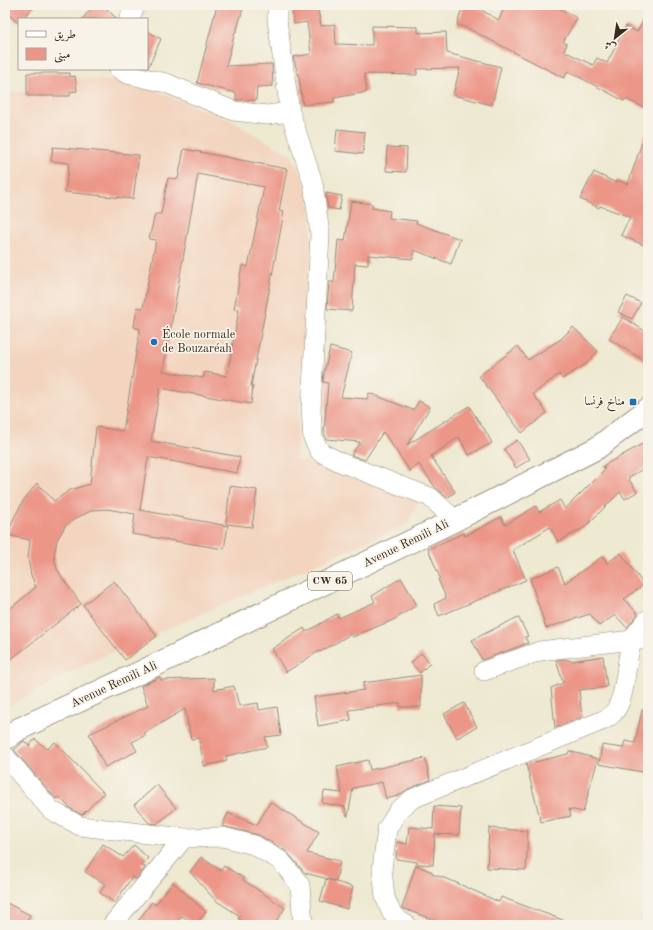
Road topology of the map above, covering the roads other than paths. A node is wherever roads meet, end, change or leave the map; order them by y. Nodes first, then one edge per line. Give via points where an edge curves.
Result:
1 (136, 5) edge
2 (277, 5) edge
3 (130, 18) edge
4 (120, 70) edge
5 (290, 112) junction
6 (648, 409) edge
7 (455, 520) junction
8 (648, 619) edge
9 (640, 640) edge
10 (484, 671) dead end
11 (5, 739) edge
12 (5, 756) edge
13 (184, 838) junction
14 (112, 925) edge
15 (304, 925) edge
16 (407, 925) edge

1 - 3 street
2 - 5 street
4 - 5 street via 126,74 166,83 234,111 267,115
5 - 7 street via 313,183 320,234 311,410 313,438 320,452 430,497
6 - 7 main road, Avenue Remili Ali / CW 65 via 597,448
7 - 11 main road, Avenue Remili Ali / CW 65 via 19,729
8 - 9 street via 638,630
9 - 10 street via 540,650
9 - 16 street via 621,699 611,716 412,799 398,811 387,829 382,869 385,897 391,912
12 - 13 street via 51,810 80,826
13 - 14 street
13 - 15 street via 223,837 254,846 282,861 300,885

